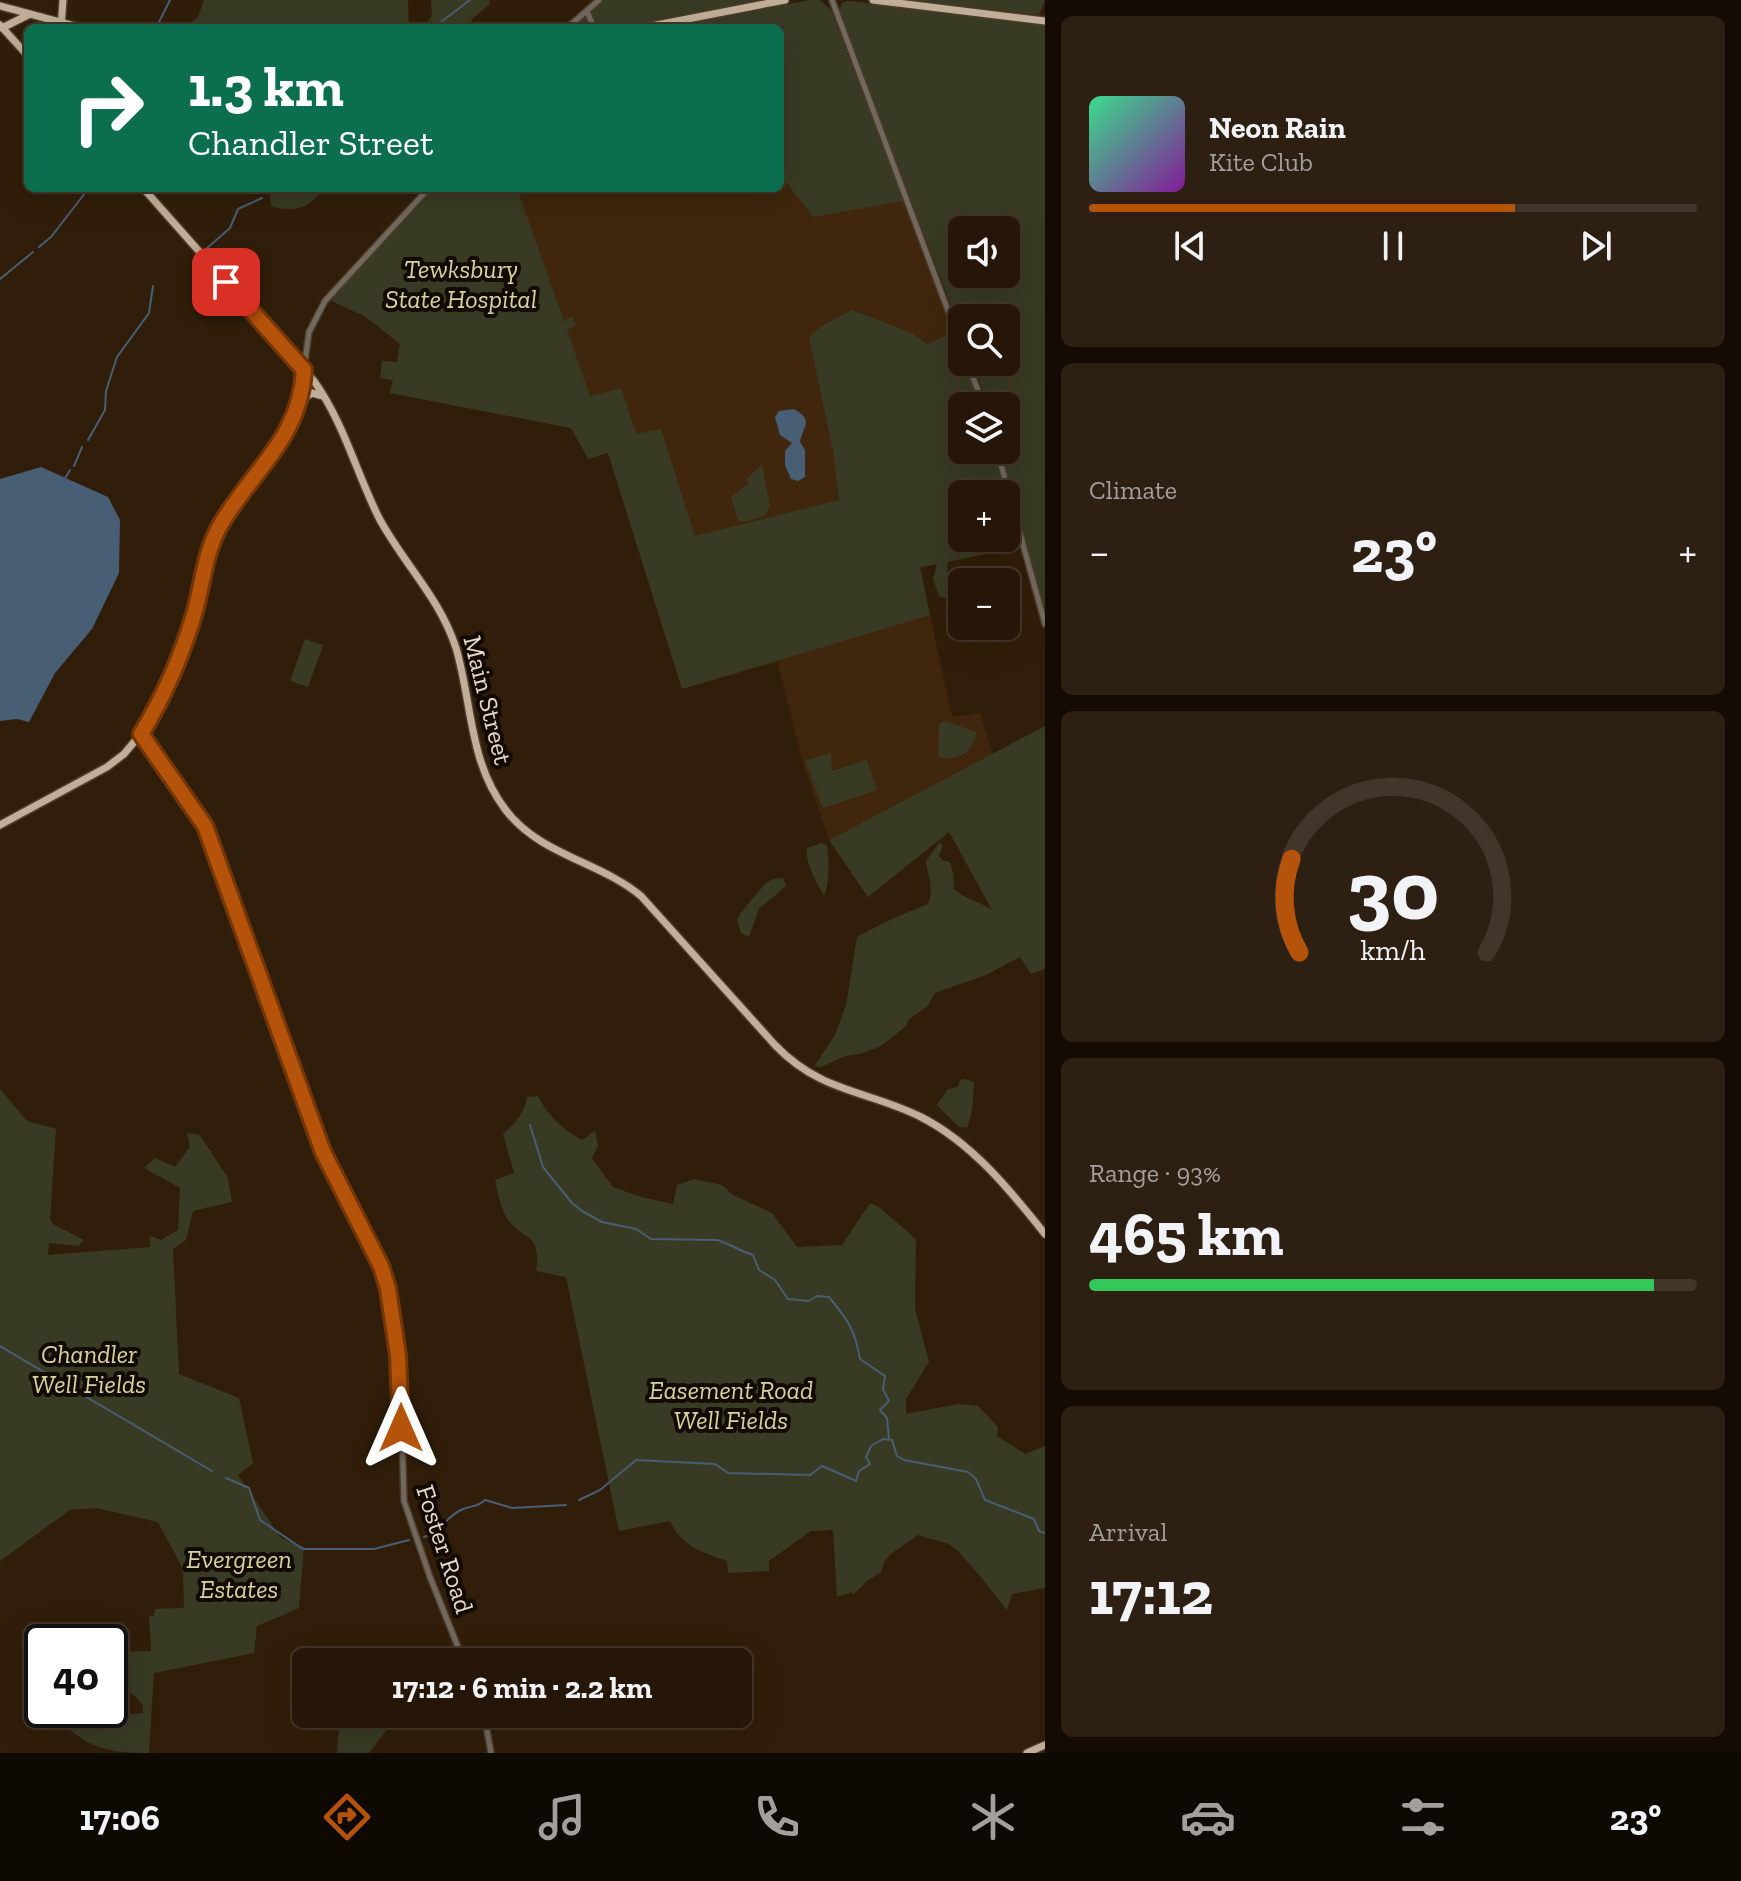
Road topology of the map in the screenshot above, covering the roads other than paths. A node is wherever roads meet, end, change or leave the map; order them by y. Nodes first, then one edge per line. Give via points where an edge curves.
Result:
1 (63, 0) edge
2 (599, 0) edge
3 (785, 0) edge
4 (832, 0) edge
5 (873, 0) edge
6 (1, 6) edge
7 (587, 11) junction
8 (31, 14) junction
9 (1045, 21) edge
10 (59, 24) edge
11 (62, 24) edge
12 (572, 24) edge
13 (592, 24) edge
14 (662, 24) edge
15 (1, 27) edge
16 (24, 52) edge
17 (147, 192) edge
18 (425, 192) edge
19 (948, 311) edge
20 (306, 347) junction
21 (290, 355) junction
22 (304, 370) junction
23 (326, 397) junction
24 (301, 400) junction
25 (1001, 464) edge
26 (1045, 624) edge
27 (141, 734) junction
28 (0, 825) edge
29 (1045, 1234) edge
30 (458, 1648) edge
31 (487, 1728) edge
32 (1045, 1745) edge
33 (491, 1753) edge
34 (1027, 1753) edge

1 - 11 main road
2 - 7 street
3 - 14 main road
4 - 19 street
5 - 9 main road
6 - 8 main road
7 - 12 street
7 - 13 street
8 - 10 main road
8 - 15 main road
15 - 16 main road
17 - 21 main road, Main Street
18 - 20 street via 331,293 313,322
20 - 21 street
20 - 22 street
21 - 22 main road, Main Street
22 - 23 main road, Main Street
22 - 24 main road
23 - 24 main road via 312,393
23 - 29 main road, Main Street via 380,518 445,620 481,765 505,810 534,838 644,899 796,1064 834,1086 910,1112 944,1131 990,1170
24 - 27 main road via 285,437 217,532 182,656
25 - 26 street
27 - 28 main road via 107,767
27 - 30 street, Foster Road via 205,826 323,1152 385,1277 400,1367 404,1501
31 - 33 street
32 - 34 main road

